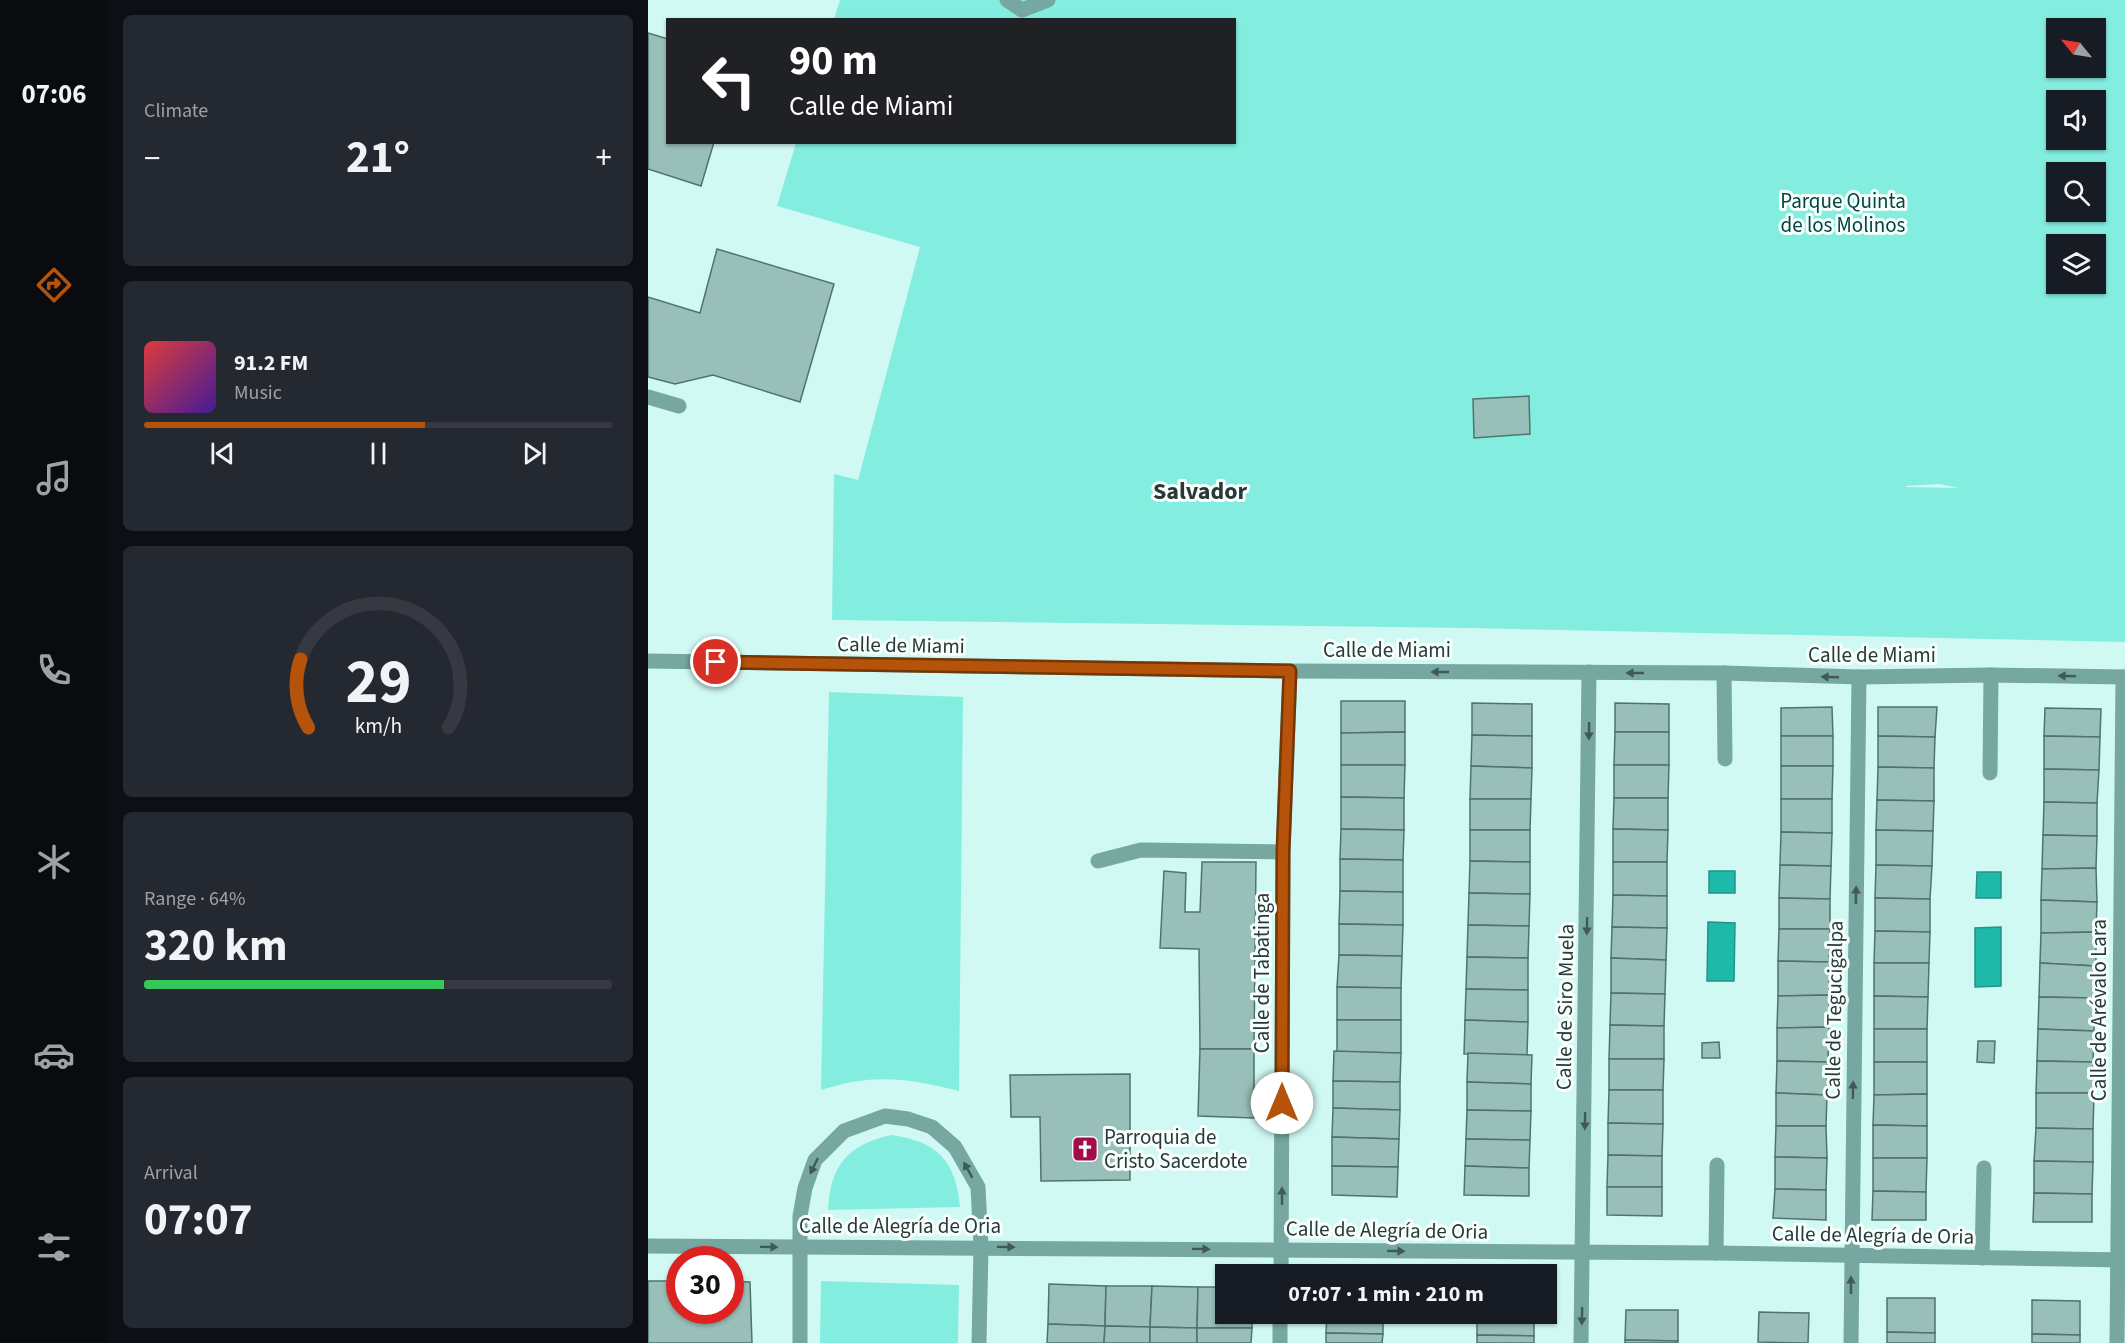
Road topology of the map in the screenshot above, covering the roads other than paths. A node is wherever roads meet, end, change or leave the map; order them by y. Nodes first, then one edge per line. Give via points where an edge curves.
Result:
1 (1007, 0) edge
2 (1048, 0) edge
3 (648, 397) edge
4 (680, 406) dead end
5 (648, 661) edge
6 (1290, 671) junction
7 (1589, 672) junction
8 (1724, 673) junction
9 (1991, 675) junction
10 (2124, 677) edge
11 (1859, 678) junction
12 (1725, 759) dead end
13 (1990, 773) dead end
14 (1283, 852) junction
15 (1098, 861) dead end
16 (1716, 1166) dead end
17 (1983, 1168) dead end
18 (648, 1246) edge
19 (981, 1246) junction
20 (800, 1248) junction
21 (1282, 1250) junction
22 (1583, 1253) junction
23 (1716, 1253) junction
24 (1851, 1255) junction
25 (1982, 1258) junction
26 (2121, 1260) edge
27 (1281, 1264) edge
28 (1281, 1324) edge
29 (801, 1343) edge
30 (979, 1343) edge
31 (1280, 1343) edge
32 (1581, 1343) edge
33 (1851, 1343) edge
34 (2117, 1343) edge

1 - 2 street via 1022,10
3 - 4 street
5 - 6 street, Calle de Miami
7 -> 6 street, Calle de Miami
6 - 14 street, Calle de Tabatinga
8 -> 7 street, Calle de Miami
7 -> 22 street, Calle de Siro Muela
11 -> 8 street, Calle de Miami
8 - 12 street
10 -> 9 street, Calle de Miami
9 - 11 street, Calle de Miami
9 - 13 street
10 - 26 street, Calle de Arévalo Lara
24 -> 11 street, Calle de Tegucigalpa
14 - 15 street via 1141,850
21 -> 14 street, Calle de Tabatinga
16 - 23 street
17 - 25 street
18 -> 20 street, Calle de Alegría de Oria
19 - 20 street, Calle de Alegría de Oria
19 -> 20 street via 978,1187 956,1147 932,1127 885,1116 844,1131 815,1160 800,1216
19 -> 21 street, Calle de Alegría de Oria
19 - 30 street
20 - 29 street
21 -> 22 street, Calle de Alegría de Oria
21 - 27 street, Calle de Tabatinga
22 - 23 street, Calle de Alegría de Oria
22 -> 32 street, Calle de Siro Muela
23 - 24 street, Calle de Alegría de Oria
24 - 25 street, Calle de Alegría de Oria
33 -> 24 street, Calle de Tegucigalpa
25 - 26 street, Calle de Alegría de Oria
26 - 34 street, Calle de Arévalo Lara
28 - 31 street

